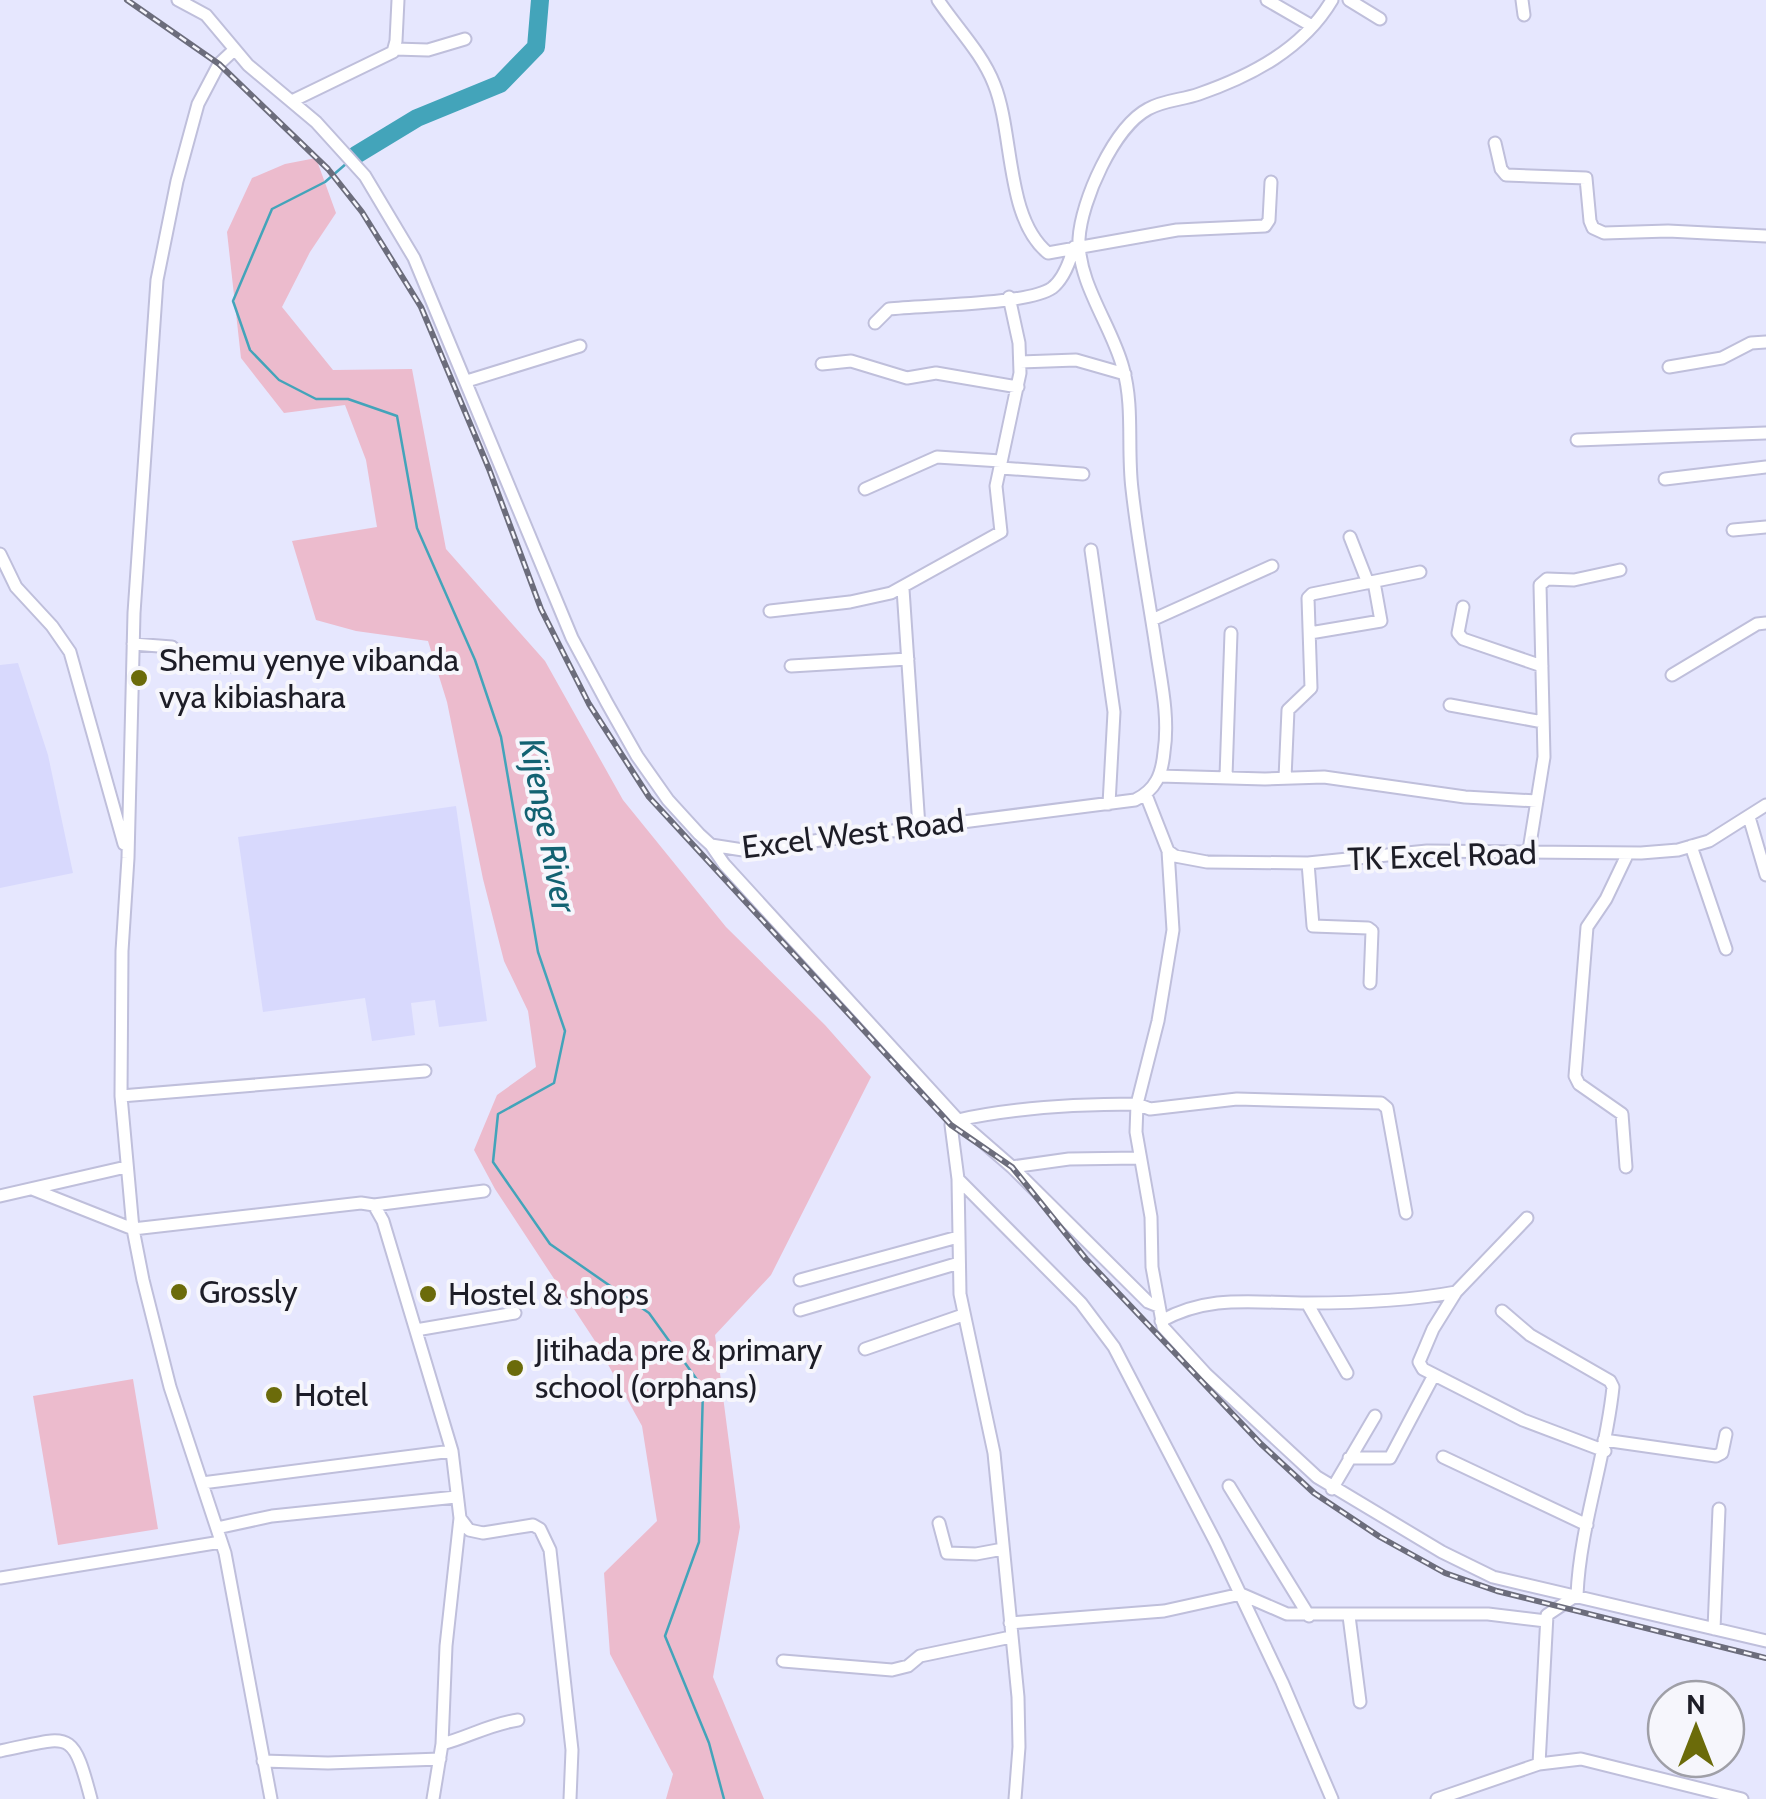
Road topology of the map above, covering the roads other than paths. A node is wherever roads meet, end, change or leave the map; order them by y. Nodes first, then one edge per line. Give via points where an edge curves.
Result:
1 (178, 0) edge
2 (398, 0) edge
3 (938, 0) edge
4 (1268, 0) edge
5 (1332, 0) edge
6 (1349, 0) edge
7 (1522, 0) edge
8 (197, 4) edge
9 (1524, 15) dead end
10 (1380, 20) dead end
11 (1312, 26) junction
12 (465, 39) dead end
13 (395, 49) junction
14 (234, 50) junction
15 (292, 100) junction
16 (1496, 143) dead end
17 (1271, 182) dead end
18 (1766, 236) edge
19 (1077, 247) junction
20 (1010, 298) junction
21 (875, 323) dead end
22 (1766, 342) edge
23 (580, 346) dead end
24 (1020, 362) junction
25 (822, 364) dead end
26 (1669, 367) dead end
27 (1124, 374) junction
28 (467, 381) junction
29 (1018, 387) junction
30 (1766, 433) edge
31 (1576, 440) dead end
32 (1001, 464) junction
33 (1766, 467) edge
34 (1084, 474) dead end
35 (1665, 479) dead end
36 (865, 488) dead end
37 (1766, 527) edge
38 (1733, 530) dead end
39 (1350, 537) dead end
40 (1091, 550) dead end
41 (0, 554) edge
42 (1272, 566) dead end
43 (1620, 570) dead end
44 (1420, 572) dead end
45 (1371, 582) junction
46 (904, 588) junction
47 (1463, 607) dead end
48 (770, 611) dead end
49 (1152, 620) junction
50 (1766, 623) edge
51 (1231, 633) dead end
52 (1310, 633) junction
53 (133, 644) junction
54 (908, 659) junction
55 (236, 666) dead end
56 (791, 666) dead end
57 (1542, 666) junction
58 (1672, 674) dead end
59 (1450, 704) dead end
60 (1543, 722) junction
61 (1159, 776) junction
62 (1226, 776) junction
63 (1285, 778) junction
64 (1146, 795) junction
65 (1537, 801) junction
66 (1109, 804) junction
67 (1766, 805) edge
68 (1749, 817) junction
69 (919, 827) junction
70 (712, 846) junction
71 (1691, 846) junction
72 (1529, 850) junction
73 (1168, 851) junction
74 (1628, 853) junction
75 (128, 858) junction
76 (1308, 862) junction
77 (1766, 874) edge
78 (1726, 950) dead end
79 (1370, 983) dead end
80 (424, 1071) dead end
81 (121, 1096) junction
82 (1137, 1104) junction
83 (954, 1123) junction
84 (1139, 1158) junction
85 (126, 1166) junction
86 (1012, 1167) junction
87 (1626, 1167) dead end
88 (958, 1179) junction
89 (32, 1189) junction
90 (484, 1191) dead end
91 (0, 1196) edge
92 (374, 1205) junction
93 (1406, 1212) dead end
94 (1527, 1218) dead end
95 (133, 1229) junction
96 (958, 1236) junction
97 (959, 1263) junction
98 (800, 1280) dead end
99 (1456, 1292) junction
100 (1307, 1303) junction
101 (1158, 1306) junction
102 (800, 1310) dead end
103 (1502, 1311) dead end
104 (515, 1313) dead end
105 (963, 1315) junction
106 (1160, 1321) junction
107 (416, 1330) junction
108 (865, 1349) dead end
109 (1347, 1373) dead end
110 (1434, 1375) junction
111 (1375, 1416) dead end
112 (1726, 1434) dead end
113 (1604, 1446) junction
114 (452, 1450) junction
115 (1442, 1457) dead end
116 (1348, 1458) junction
117 (202, 1483) junction
118 (1229, 1486) dead end
119 (1332, 1488) junction
120 (456, 1496) junction
121 (1719, 1509) dead end
122 (460, 1518) junction
123 (939, 1522) dead end
124 (1587, 1525) junction
125 (217, 1528) junction
126 (222, 1542) junction
127 (1004, 1549) junction
128 (0, 1578) edge
129 (1241, 1594) junction
130 (1577, 1595) junction
131 (1309, 1616) junction
132 (1349, 1616) junction
133 (1546, 1621) junction
134 (1714, 1629) junction
135 (1011, 1630) junction
136 (1766, 1641) edge
137 (783, 1661) dead end
138 (1360, 1702) dead end
139 (518, 1720) dead end
140 (442, 1744) junction
141 (0, 1751) edge
142 (440, 1758) junction
143 (263, 1760) junction
144 (1539, 1764) junction
145 (92, 1799) edge
146 (271, 1799) edge
147 (433, 1799) edge
148 (570, 1799) edge
149 (1014, 1799) edge
150 (1332, 1799) edge
151 (1437, 1799) edge
152 (1742, 1799) edge

1 - 8 street, Excel West Road
2 - 13 street
3 - 19 street via 996,88 1018,195 1038,244 1051,254
4 - 11 street
5 - 11 street
6 - 10 street
7 - 9 street
8 - 14 street, Excel West Road
11 - 19 street via 1246,76 1137,116 1093,186
12 - 13 street via 428,50
13 - 15 street
14 - 15 street, Excel West Road
14 - 53 street via 198,104 160,257
15 - 28 street, Excel West Road via 365,176 414,258
16 - 18 street via 1506,175 1586,178 1595,230
17 - 19 street via 1265,226 1177,230
19 - 20 street via 1050,288
19 - 27 street
20 - 21 street via 889,309
20 - 24 street
22 - 26 street
23 - 28 street
24 - 27 street via 1076,360
24 - 29 street
25 - 29 street via 850,362 907,378 932,373
27 - 49 street via 1132,494
28 - 70 street, Excel West Road via 572,638 637,756
29 - 32 street
30 - 31 street
32 - 34 street
32 - 36 street via 938,457
32 - 46 street via 1001,532
33 - 35 street
37 - 38 street
39 - 45 street
40 - 66 street via 1114,712
41 - 75 street via 16,587 70,652
42 - 49 street
43 - 57 street via 1541,581
44 - 45 street
45 - 52 street via 1312,594
45 - 52 street via 1380,621
46 - 48 street via 854,602
46 - 54 street
47 - 57 street via 1462,639
49 - 61 street via 1165,717
50 - 58 street
51 - 62 street
52 - 63 street via 1311,688 1288,710
53 - 55 street via 172,648 195,666
53 - 75 street
54 - 56 street
54 - 69 street
57 - 60 street
59 - 60 street
60 - 65 street
61 - 62 street
61 - 64 street
62 - 63 street
63 - 65 street via 1324,776
64 - 66 street, Excel West Road
64 - 73 street
65 - 72 street
66 - 69 street, Excel West Road
67 - 68 street, TK Excel Road
68 - 71 street, TK Excel Road
68 - 77 street
69 - 70 street, Excel West Road via 743,850
70 - 83 street
71 - 74 street, TK Excel Road
71 - 78 street
72 - 74 street, TK Excel Road
72 - 76 street, TK Excel Road via 1426,850
73 - 76 street, TK Excel Road via 1206,862
73 - 82 street via 1173,930
74 - 87 street via 1588,922 1575,1076 1622,1114
75 - 81 street
76 - 79 street via 1313,926 1372,932
80 - 81 street
81 - 85 street
82 - 83 street via 1025,1106
82 - 84 street
82 - 93 street via 1381,1103
83 - 86 street
83 - 88 street
84 - 86 street
84 - 101 street
85 - 89 street
85 - 95 street
86 - 101 street
88 - 96 street
88 - 129 street via 1080,1303 1114,1347
89 - 91 street
89 - 95 street
90 - 92 street
92 - 95 street
92 - 107 street
94 - 99 street
95 - 117 street via 170,1387
96 - 97 street
96 - 98 street
97 - 102 street
97 - 105 street
99 - 100 street
99 - 110 street via 1420,1358 1420,1366
100 - 106 street via 1210,1302
100 - 109 street
101 - 106 street
103 - 113 street via 1612,1384
104 - 107 street
105 - 108 street
105 - 127 street via 994,1453
106 - 119 street via 1206,1374
107 - 114 street
110 - 113 street via 1523,1420
110 - 116 street via 1390,1458
111 - 116 street
112 - 113 street via 1716,1456
113 - 124 street
114 - 117 street
114 - 120 street
115 - 124 street
116 - 119 street
117 - 125 street
118 - 131 street
119 - 130 street via 1493,1577
120 - 122 street
120 - 125 street
121 - 134 street
122 - 140 street
122 - 148 street via 469,1530 483,1533 532,1525 546,1539 570,1731
123 - 127 street via 947,1553
124 - 130 street
125 - 126 street
126 - 128 street
126 - 143 street
127 - 135 street
129 - 131 street via 1275,1611
129 - 135 street
129 - 150 street
130 - 133 street
130 - 134 street
131 - 132 street
132 - 133 street via 1488,1614
132 - 138 street
133 - 144 street
134 - 136 street
135 - 137 street via 892,1670
135 - 149 street via 1020,1748
139 - 140 street
140 - 142 street
141 - 145 street via 51,1740 71,1745
142 - 143 street
142 - 147 street
143 - 146 street
144 - 151 street
144 - 152 street via 1581,1759

